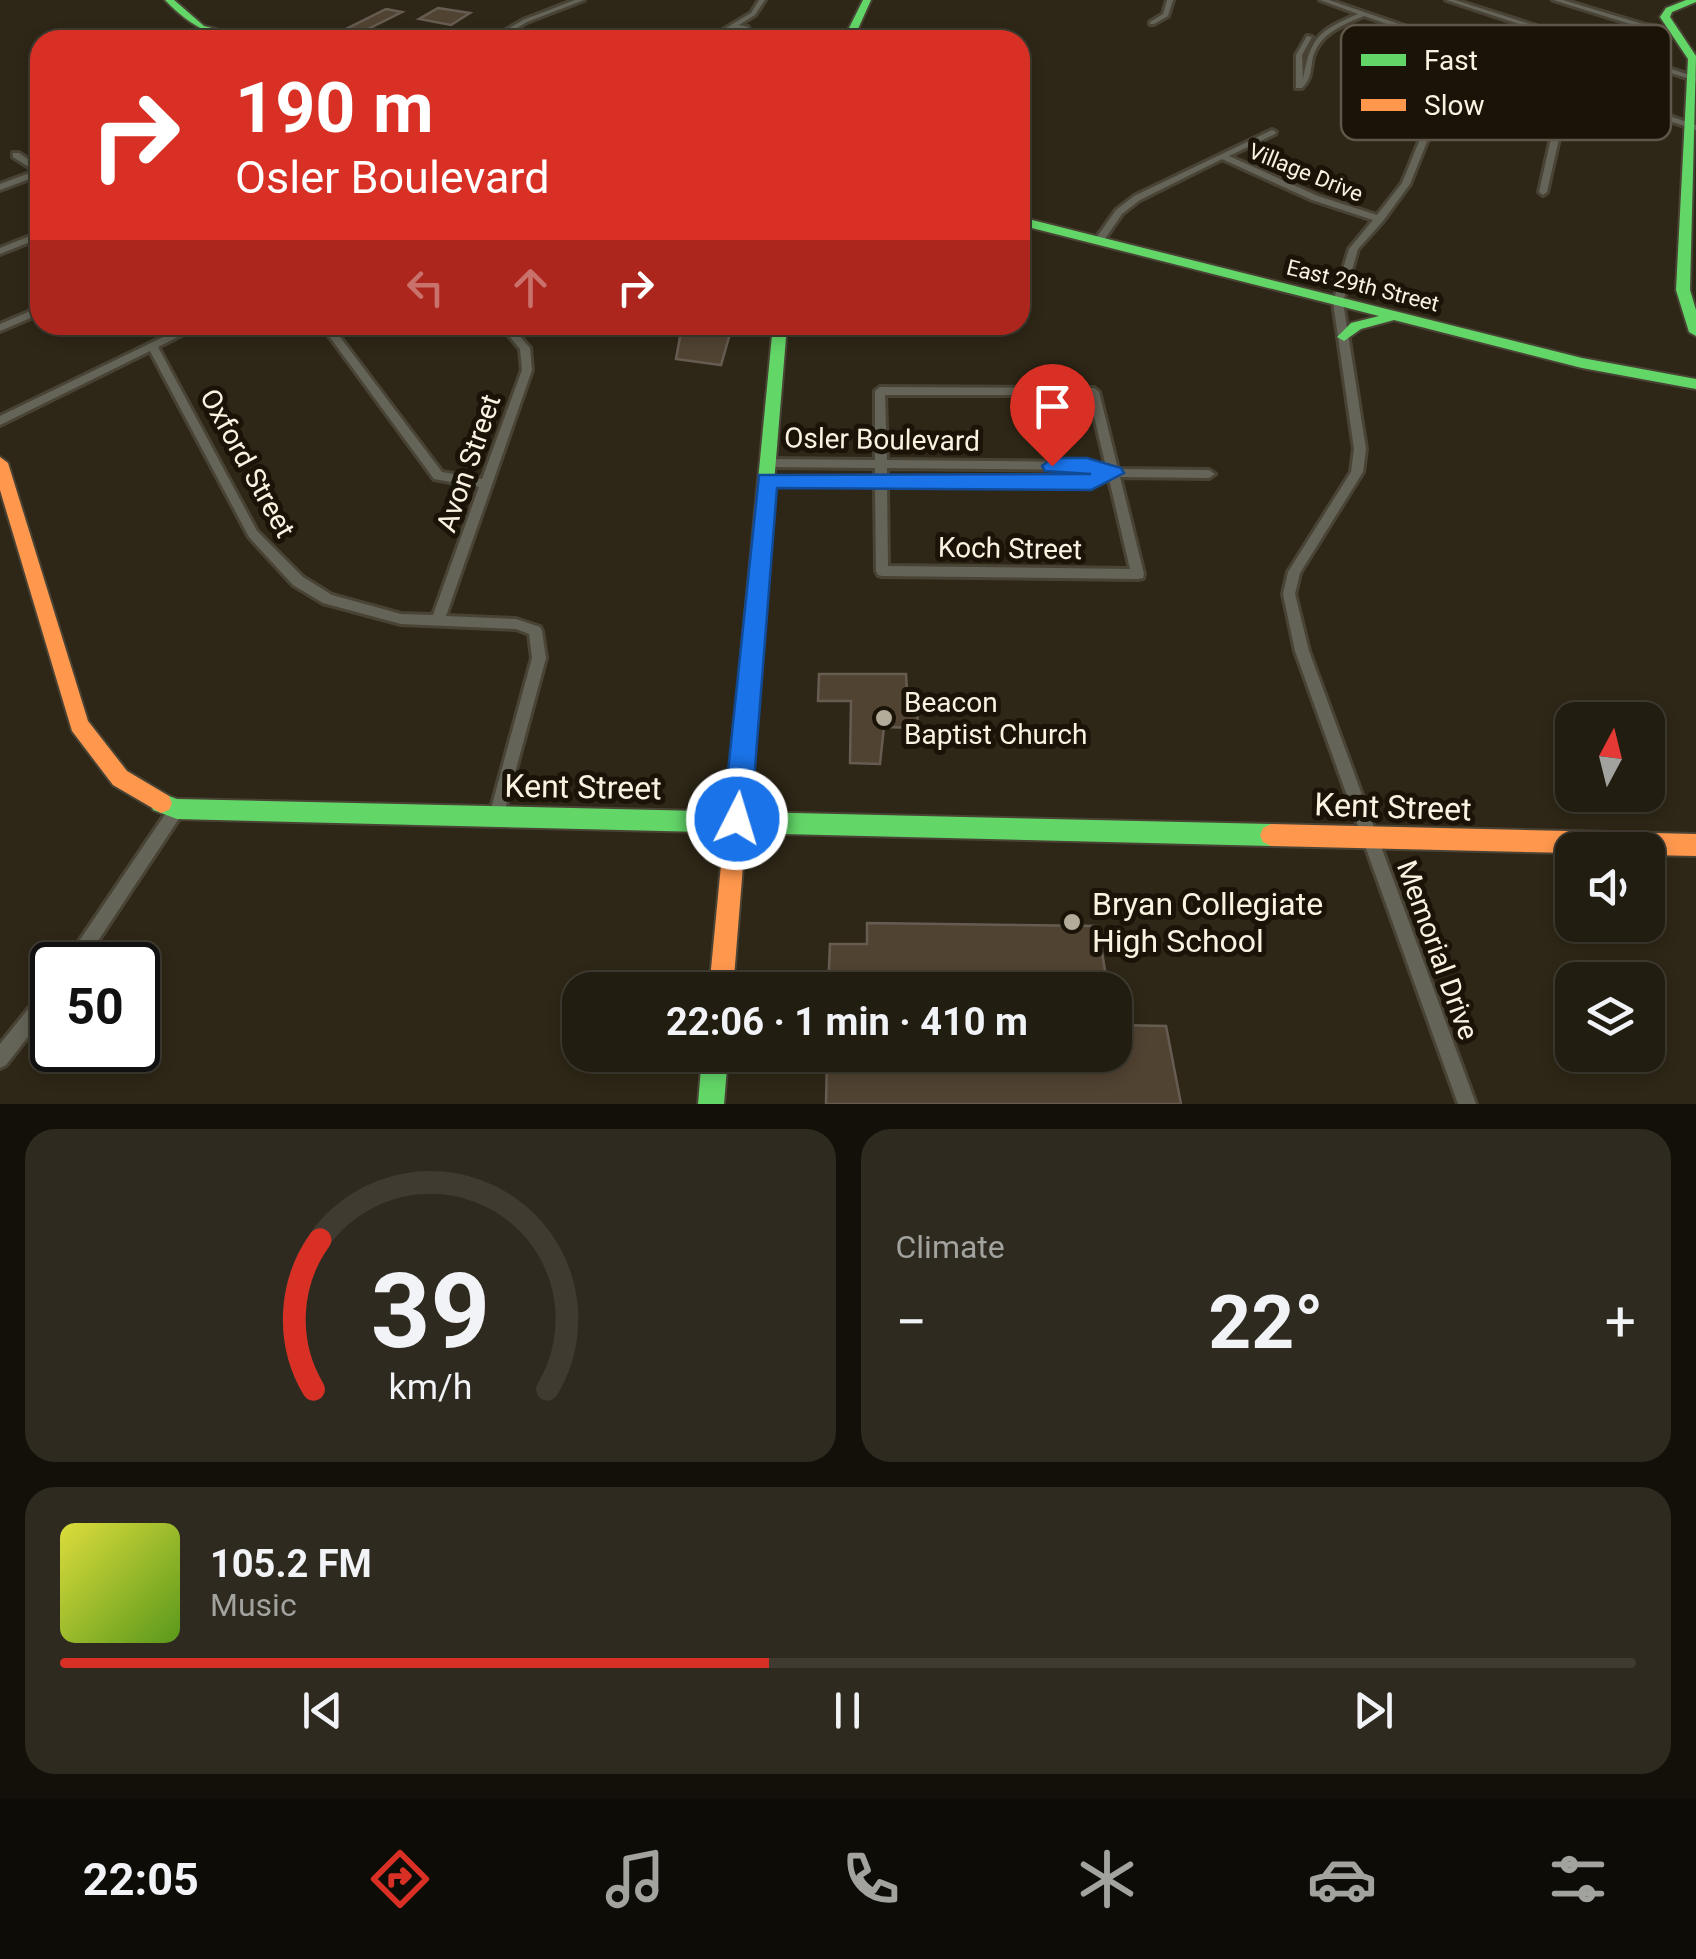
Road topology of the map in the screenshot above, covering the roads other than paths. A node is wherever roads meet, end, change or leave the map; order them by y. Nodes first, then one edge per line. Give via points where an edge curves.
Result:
1 (170, 0) edge
2 (582, 0) edge
3 (762, 0) edge
4 (867, 0) edge
5 (877, 0) edge
6 (1170, 0) edge
7 (1323, 0) edge
8 (1449, 0) edge
9 (1556, 0) edge
10 (1694, 0) edge
11 (1360, 13) junction
12 (1152, 24) dead end
13 (1396, 25) edge
14 (1528, 25) edge
15 (1638, 25) edge
16 (1669, 25) edge
17 (734, 26) dead end
18 (209, 30) edge
19 (510, 30) edge
20 (853, 30) edge
21 (864, 30) edge
22 (1671, 30) edge
23 (1306, 50) dead end
24 (1671, 70) edge
25 (1695, 78) edge
26 (1693, 127) edge
27 (1272, 132) dead end
28 (1424, 140) edge
29 (1555, 140) edge
30 (16, 155) dead end
31 (1221, 156) junction
32 (30, 164) edge
33 (30, 175) edge
34 (0, 187) edge
35 (1543, 192) dead end
36 (1380, 218) junction
37 (1030, 224) edge
38 (30, 239) edge
39 (1099, 241) junction
40 (0, 252) edge
41 (1338, 302) junction
42 (30, 314) edge
43 (1399, 317) junction
44 (0, 328) edge
45 (1696, 332) edge
46 (176, 335) edge
47 (333, 335) edge
48 (514, 335) edge
49 (779, 335) edge
50 (1344, 337) junction
51 (153, 347) junction
52 (1696, 384) edge
53 (0, 421) edge
54 (0, 462) edge
55 (880, 464) junction
56 (768, 472) junction
57 (1113, 473) junction
58 (1210, 474) dead end
59 (881, 482) junction
60 (487, 484) junction
61 (437, 622) junction
62 (178, 809) junction
63 (497, 816) junction
64 (737, 819) junction
65 (1370, 836) junction
66 (1696, 845) edge
67 (88, 942) edge
68 (723, 972) edge
69 (30, 1020) edge
70 (0, 1059) edge
71 (713, 1072) edge
72 (710, 1104) edge
73 (1466, 1104) edge

1 - 18 street
2 - 19 street
3 - 17 street
4 - 20 street
5 - 21 street
6 - 12 street via 1166,16
7 - 11 street
8 - 14 street
9 - 15 street
10 - 16 street via 1666,14
11 - 13 street
11 - 23 street
22 - 25 street via 1691,52
24 - 25 street
25 - 26 street
26 - 45 street via 1683,297
27 - 31 street
28 - 36 street, Memorial Drive via 1406,184
29 - 35 street
30 - 32 street
31 - 36 street, Village Drive
31 - 39 street via 1137,198
33 - 34 street
36 - 41 street, Memorial Drive via 1354,249
37 - 39 street, East 29th Street
38 - 40 street
39 - 41 street, East 29th Street
41 - 43 street, East 29th Street
41 - 50 street, Memorial Drive
42 - 44 street
43 - 50 street via 1366,322
43 - 52 street, East 29th Street
46 - 51 street
47 - 60 street via 438,476
48 - 60 street, Avon Street via 525,348 528,370
49 - 56 street
50 - 65 street, Memorial Drive via 1358,412 1356,472 1294,572 1289,594 1302,651
51 - 53 street
51 - 61 street, Oxford Street via 253,534 277,563 328,599
54 - 62 street, Kent Street via 79,725 124,785
55 - 56 street, Osler Boulevard
55 - 57 street, Osler Boulevard via 1087,466
55 - 57 street via 880,391 1094,392
55 - 59 street
56 - 59 street, Osler Boulevard
56 - 64 street
57 - 58 street, Osler Boulevard
57 - 59 street, Osler Boulevard via 1091,483
57 - 59 street, Koch Street via 1138,574 882,571
60 - 61 street, Avon Street
61 - 63 street, Oxford Street via 527,625 540,642
62 - 63 street, Kent Street
62 - 67 street
63 - 64 street, Kent Street
64 - 65 street, Kent Street
64 - 68 street
65 - 66 street, Kent Street
65 - 73 street, Memorial Drive
69 - 70 street
71 - 72 street

